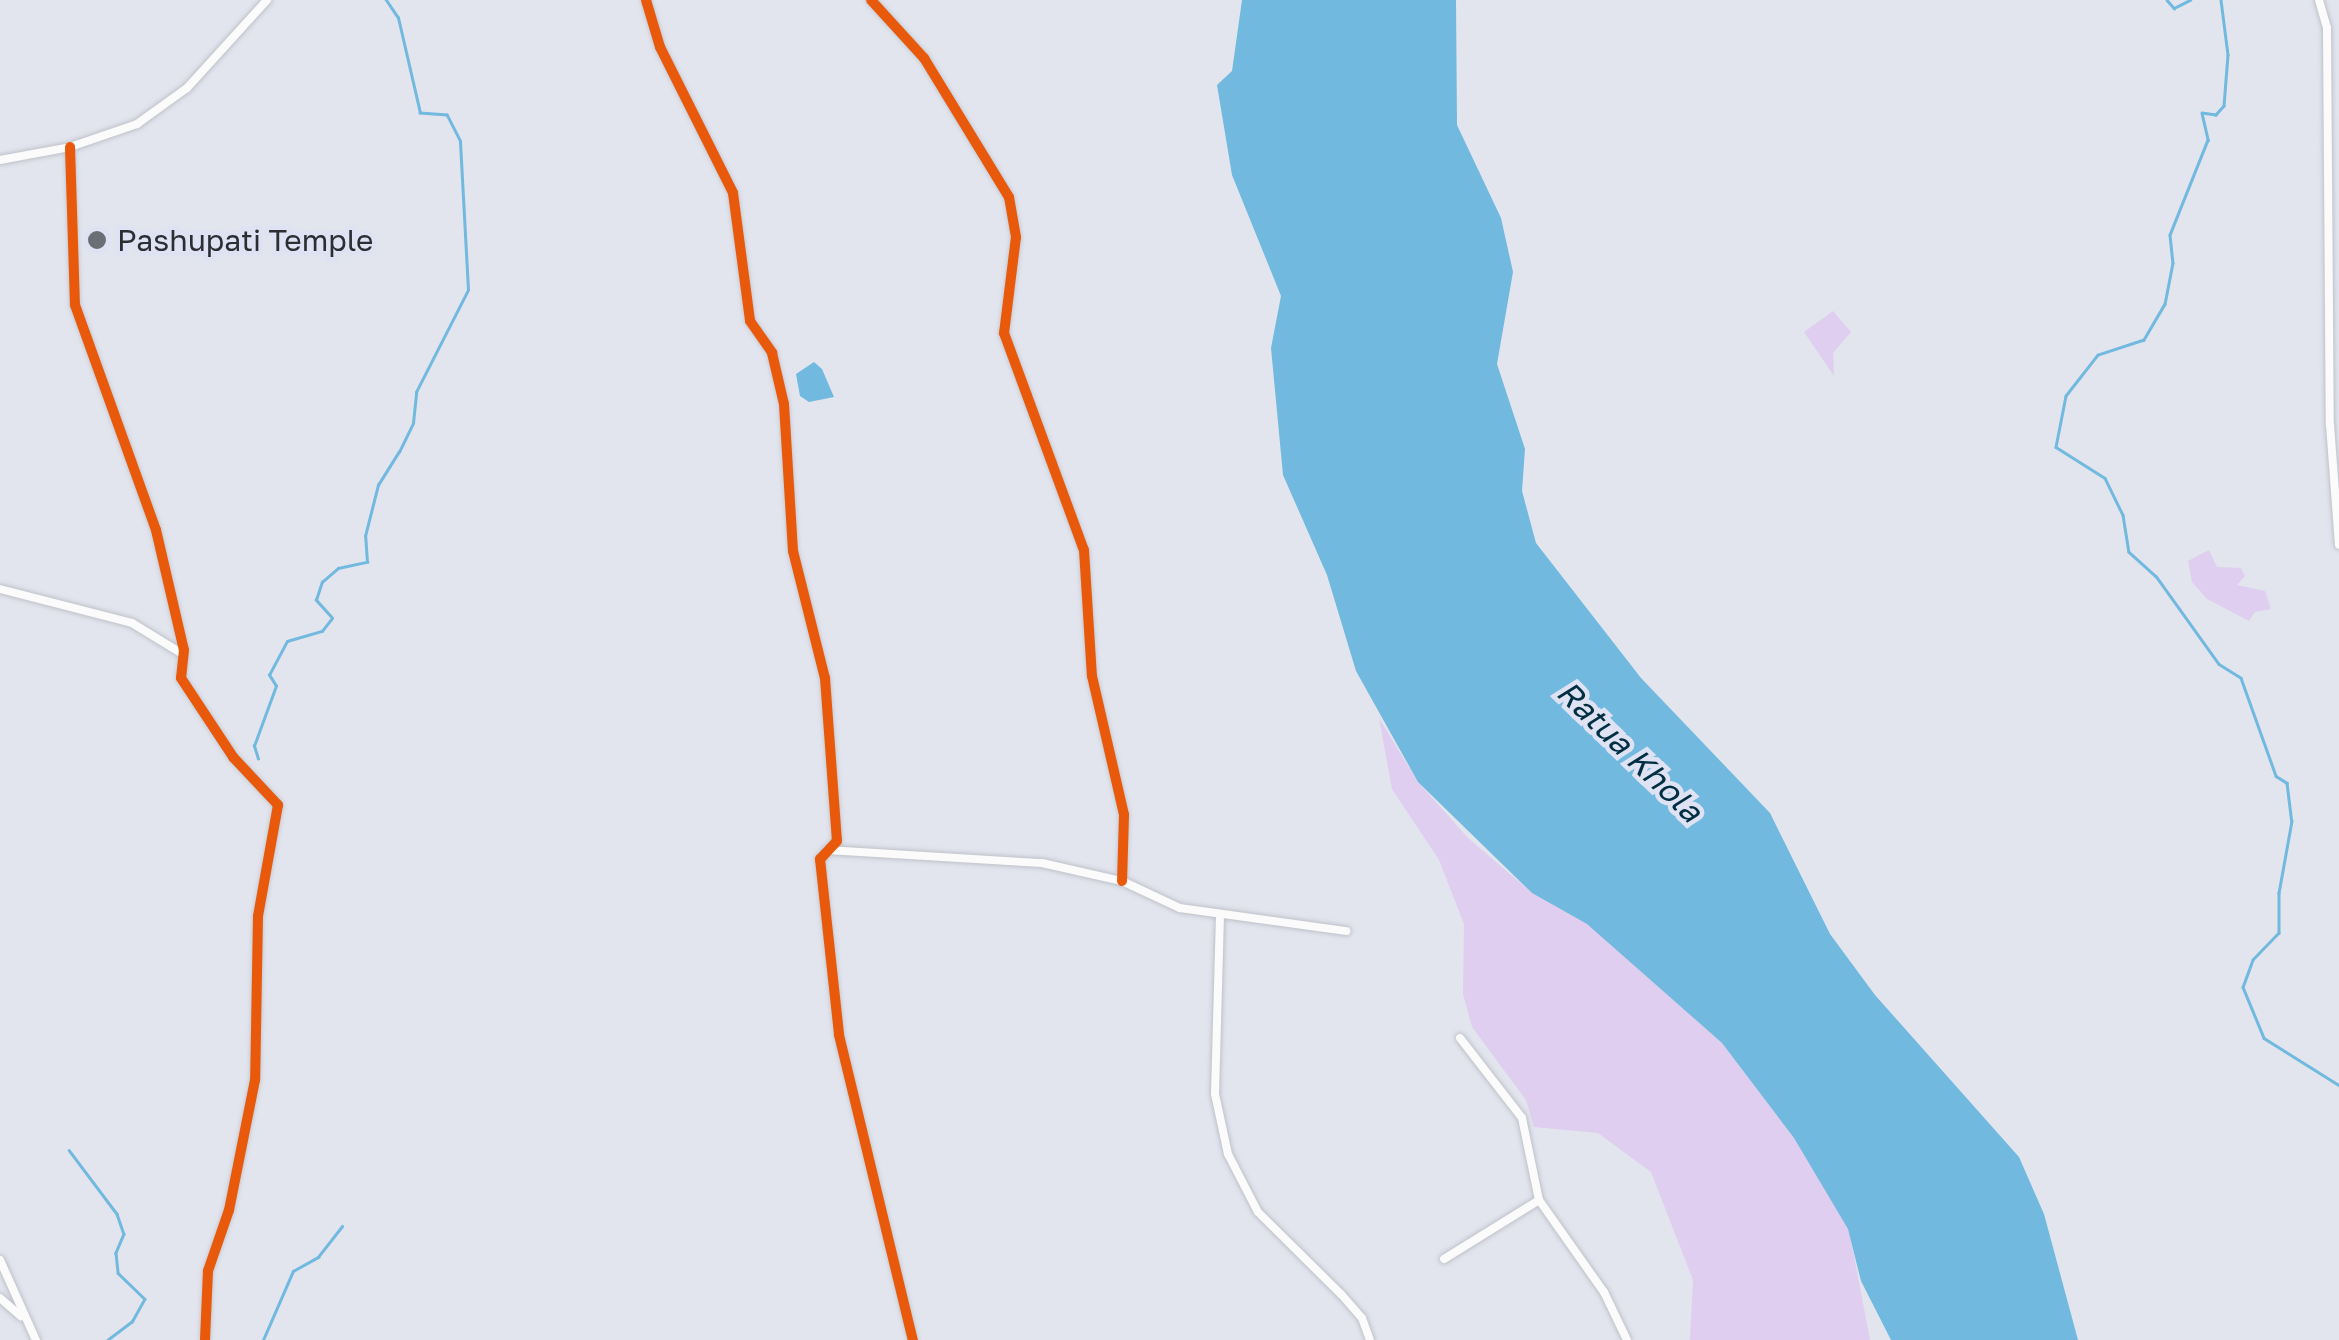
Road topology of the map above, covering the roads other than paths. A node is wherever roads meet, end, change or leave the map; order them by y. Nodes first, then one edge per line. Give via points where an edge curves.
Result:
1 (267, 0) edge
2 (646, 0) edge
3 (871, 0) edge
4 (2318, 0) edge
5 (70, 148) junction
6 (0, 160) edge
7 (2339, 545) edge
8 (0, 590) edge
9 (181, 654) junction
10 (827, 850) junction
11 (1122, 881) junction
12 (1220, 915) junction
13 (1346, 931) dead end
14 (1460, 1038) dead end
15 (1539, 1200) junction
16 (0, 1260) edge
17 (1444, 1260) dead end
18 (0, 1298) edge
19 (21, 1316) junction
20 (36, 1340) edge
21 (205, 1340) edge
22 (913, 1340) edge
23 (1370, 1340) edge
24 (1627, 1340) edge

1 - 5 street via 187,88 137,124
2 - 10 street via 660,47 733,193 750,321 772,353 780,385 793,551 825,678 837,833
3 - 11 street via 924,58 1009,197 1016,237 1004,333 1084,550 1092,676 1124,815
4 - 7 street via 2327,28 2330,425
5 - 6 street
5 - 9 street via 74,305 156,530
8 - 9 street via 132,623
9 - 21 street via 181,678 212,728 278,805 258,916 255,1080 229,1210 208,1271
10 - 11 street via 1042,863
10 - 22 street via 820,859 842,1051
11 - 12 street via 1180,908
12 - 13 street
12 - 23 street via 1214,1094 1228,1154 1258,1212 1342,1294
14 - 15 street via 1522,1118
15 - 17 street
15 - 24 street via 1604,1292
16 - 19 street
18 - 19 street
19 - 20 street

